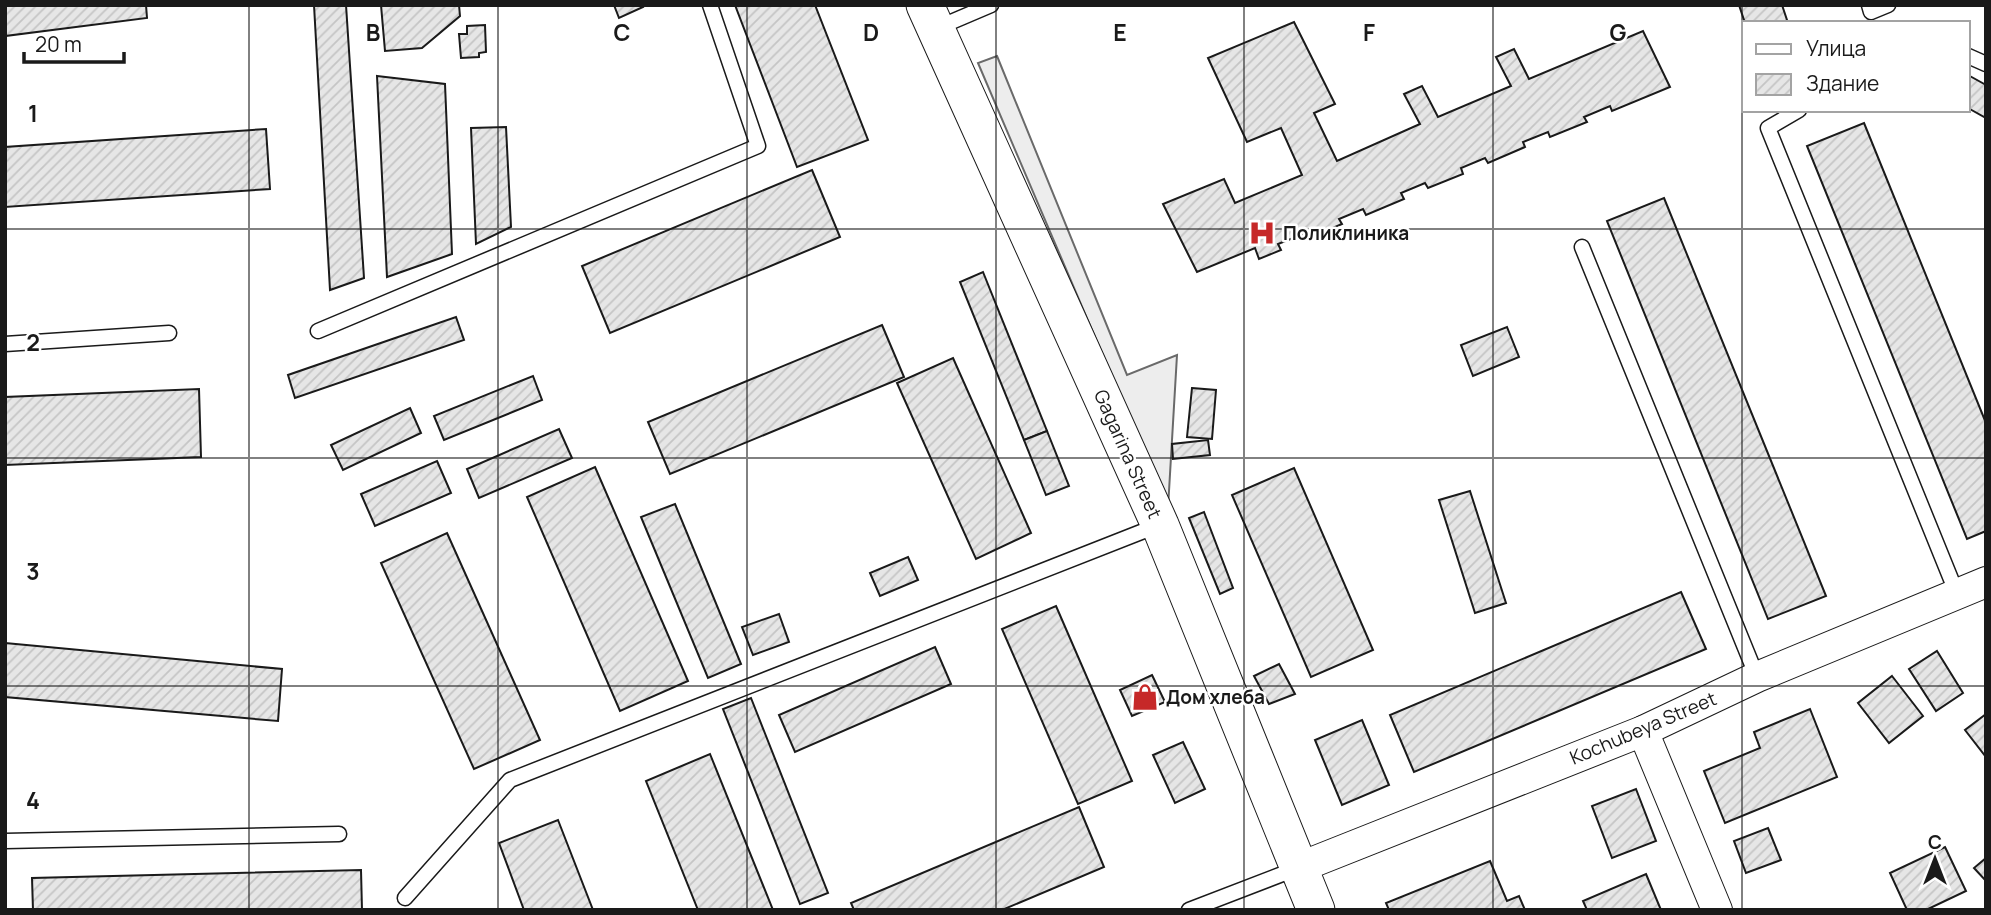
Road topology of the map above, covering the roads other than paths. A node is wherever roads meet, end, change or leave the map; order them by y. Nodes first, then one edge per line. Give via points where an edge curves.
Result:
1 (710, 5) edge
2 (990, 5) edge
3 (1868, 5) edge
4 (1888, 5) edge
5 (930, 17) edge
6 (1970, 57) edge
7 (1986, 64) edge
8 (1796, 112) edge
9 (1582, 247) dead end
10 (318, 331) dead end
11 (169, 333) dead end
12 (5, 344) edge
13 (1160, 525) junction
14 (1986, 582) edge
15 (1957, 594) junction
16 (1757, 677) junction
17 (1643, 731) junction
18 (339, 834) dead end
19 (5, 841) edge
20 (1297, 868) junction
21 (405, 898) dead end
22 (1189, 910) edge
23 (1316, 910) edge
24 (1717, 910) edge

1 - 10 lane via 758,146
2 - 5 lane
3 - 4 lane via 1871,12
5 - 13 street, Gagarina Street
6 - 7 lane
8 - 15 lane via 1768,128
9 - 16 lane
11 - 12 lane
13 - 20 street, Gagarina Street
13 - 21 lane via 510,780
14 - 15 street, Kochubeya Street
15 - 16 street, Kochubeya Street
16 - 17 street, Kochubeya Street
17 - 20 street, Kochubeya Street
17 - 24 street
18 - 19 lane
20 - 22 lane
20 - 23 street, Gagarina Street

